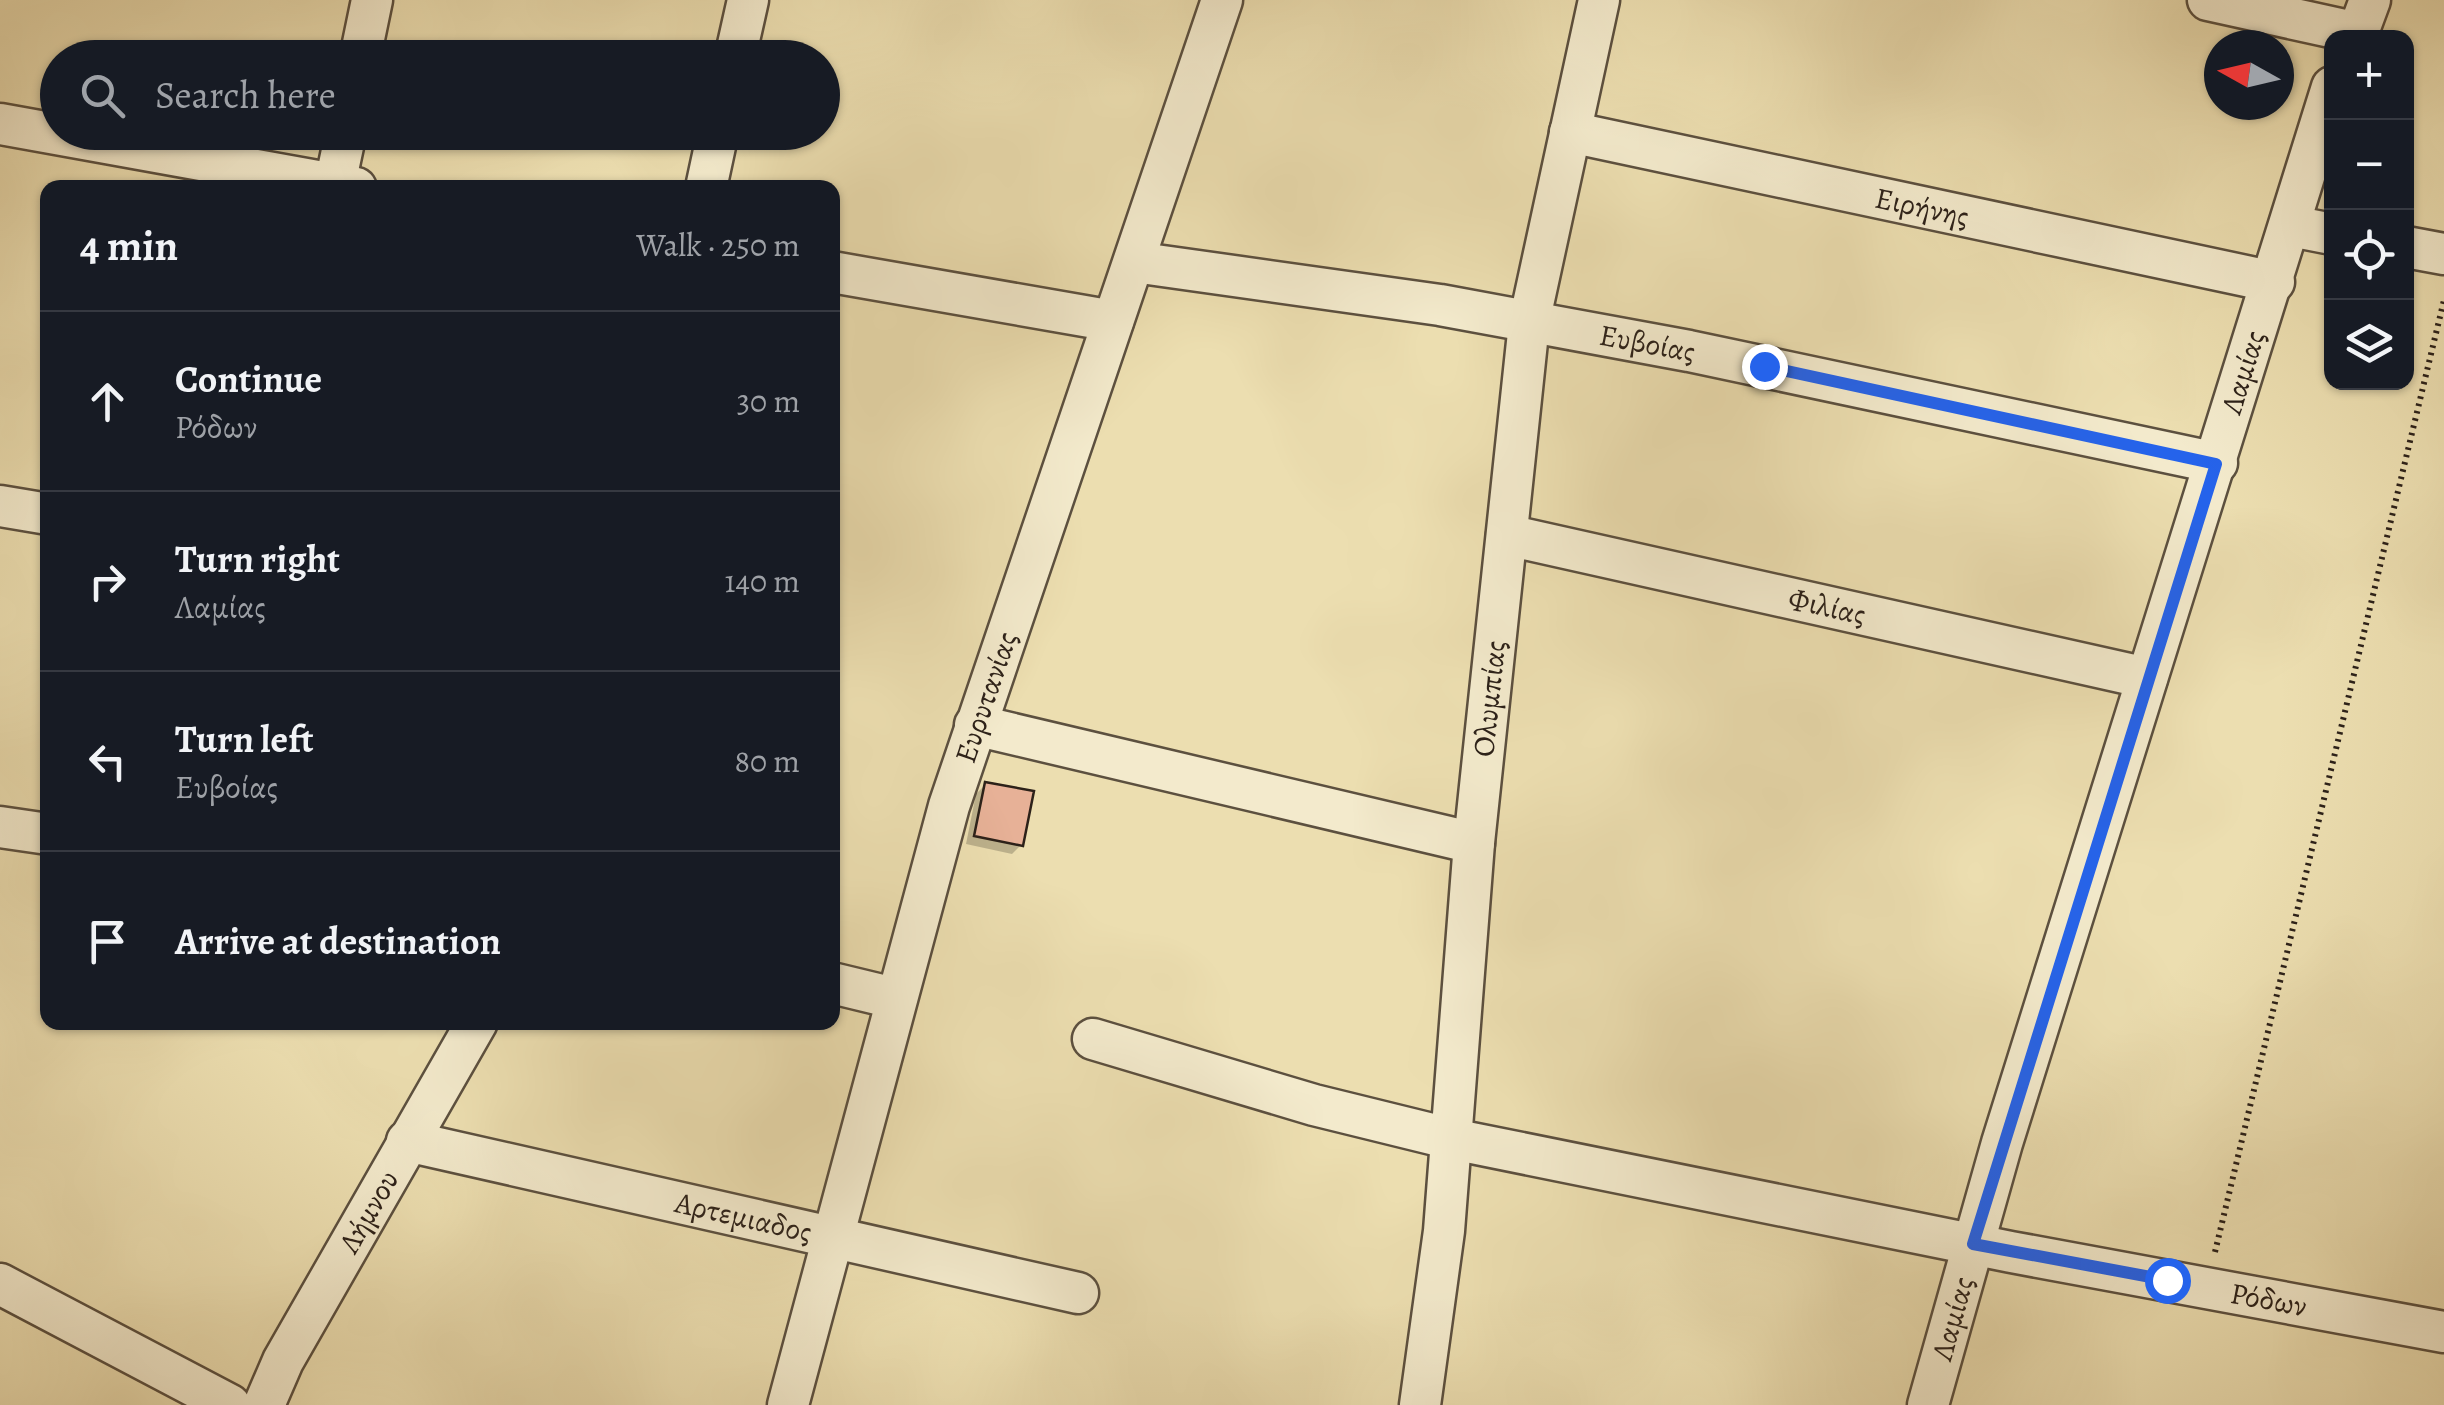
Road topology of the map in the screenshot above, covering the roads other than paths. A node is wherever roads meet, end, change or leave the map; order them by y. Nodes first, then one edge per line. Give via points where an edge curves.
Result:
1 (372, 0) edge
2 (748, 0) edge
3 (1222, 0) edge
4 (1599, 0) edge
5 (2208, 0) edge
6 (2361, 24) edge
7 (364, 40) edge
8 (739, 40) edge
9 (2324, 114) edge
10 (0, 124) edge
11 (40, 131) edge
12 (1570, 132) junction
13 (145, 150) edge
14 (346, 150) edge
15 (714, 150) edge
16 (313, 180) edge
17 (346, 180) edge
18 (708, 180) edge
19 (2291, 226) junction
20 (2324, 232) edge
21 (2414, 248) edge
22 (2444, 254) edge
23 (1134, 262) junction
24 (840, 273) edge
25 (2274, 282) junction
26 (1113, 321) junction
27 (1529, 324) junction
28 (2216, 464) junction
29 (0, 506) edge
30 (40, 513) edge
31 (1508, 535) junction
32 (2147, 678) junction
33 (974, 725) junction
34 (0, 827) edge
35 (40, 833) edge
36 (1474, 843) junction
37 (840, 985) edge
38 (894, 998) junction
39 (472, 1030) edge
40 (1093, 1038) dead end
41 (1452, 1139) junction
42 (407, 1141) junction
43 (832, 1237) junction
44 (1973, 1244) junction
45 (0, 1284) edge
46 (1078, 1293) dead end
47 (2444, 1332) edge
48 (230, 1405) edge
49 (264, 1405) edge
50 (788, 1405) edge
51 (1420, 1405) edge
52 (1928, 1405) edge

1 - 7 street
2 - 8 street
3 - 23 street, Ευρυτανίας
4 - 12 street, Ολυμπίας
5 - 6 street
9 - 19 street, Λαμίας
10 - 11 street
12 - 25 street, Ειρήνης
12 - 27 street, Ολυμπίας
13 - 16 street
14 - 17 street
15 - 18 street
19 - 20 street
19 - 25 street, Λαμίας
21 - 22 street
23 - 26 street, Ευρυτανίας
23 - 27 street, Ευβοίας
24 - 26 street
25 - 28 street, Λαμίας
26 - 33 street, Ευρυτανίας
27 - 28 street, Ευβοίας via 1690,350
27 - 31 street, Ολυμπίας
28 - 32 street, Λαμίας
29 - 30 street
31 - 32 street, Φιλίας
31 - 36 street, Ολυμπίας
32 - 44 street, Λαμίας
33 - 36 street
33 - 38 street, Ευρυτανίας
34 - 35 street
36 - 41 street, Ολυμπίας
37 - 38 street
38 - 43 street, Ευρυτανίας
39 - 42 street, Λήμνου
40 - 41 street, Ρόδων
41 - 44 street, Ρόδων
41 - 51 street, Ολυμπίας
42 - 43 street, Αρτεμιαδος
42 - 49 street, Λήμνου
43 - 46 street, Αρτεμιαδος
43 - 50 street, Ευρυτανίας
44 - 47 street, Ρόδων
44 - 52 street, Λαμίας
45 - 48 street

